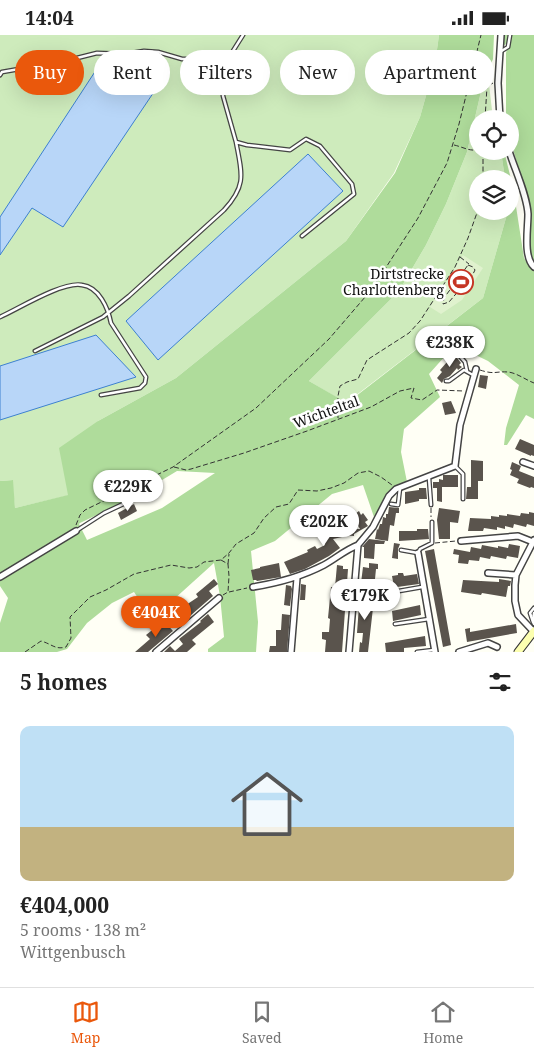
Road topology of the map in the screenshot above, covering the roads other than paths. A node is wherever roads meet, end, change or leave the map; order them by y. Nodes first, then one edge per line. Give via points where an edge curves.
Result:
1 (243, 35) edge
2 (500, 35) edge
3 (510, 35) edge
4 (234, 50) edge
5 (499, 53) junction
6 (180, 58) edge
7 (1, 73) edge
8 (223, 95) edge
9 (500, 110) edge
10 (236, 142) junction
11 (512, 160) edge
12 (302, 236) dead end
13 (534, 267) edge
14 (109, 313) junction
15 (0, 317) edge
16 (35, 351) dead end
17 (458, 354) dead end
18 (476, 369) road end
19 (467, 371) junction
20 (474, 377) junction
21 (446, 381) dead end
22 (101, 395) dead end
23 (523, 461) dead end
24 (455, 466) junction
25 (534, 466) edge
26 (429, 476) junction
27 (398, 488) junction
28 (134, 499) dead end
29 (463, 499) dead end
30 (391, 504) dead end
31 (431, 505) road end
32 (432, 522) road end
33 (76, 531) joint
34 (461, 541) road end
35 (534, 541) edge
36 (358, 545) junction
37 (401, 550) dead end
38 (418, 553) junction
39 (488, 573) dead end
40 (516, 575) junction
41 (0, 577) edge
42 (297, 578) junction
43 (253, 587) road end
44 (424, 587) junction
45 (399, 591) dead end
46 (220, 597) road end
47 (534, 608) edge
48 (534, 613) edge
49 (429, 619) junction
50 (533, 623) edge
51 (395, 624) dead end
52 (533, 634) edge
53 (497, 647) dead end
54 (435, 651) edge
55 (156, 652) edge
56 (292, 652) edge
57 (349, 652) edge
58 (417, 652) edge
59 (458, 652) edge
60 (518, 652) edge

1 - 4 lane
2 - 5 street
3 - 5 lane via 508,47
5 - 9 street
6 - 7 lane via 144,51 97,53
8 - 10 lane
10 - 12 lane via 290,150 306,139 320,146 352,184 354,195
10 - 14 lane via 241,184 235,199
11 - 13 street via 528,212 528,254
14 - 15 lane via 95,291 83,285 71,285
14 - 16 lane
14 - 22 lane via 111,323 146,377 146,383 140,388
17 - 19 lane
18 - 20 street
19 - 20 lane
19 - 21 lane via 460,371
20 - 24 street via 460,425
23 - 25 street
24 - 26 street
24 - 29 lane via 463,474
26 - 27 street
26 - 31 lane
27 - 30 lane via 401,491 398,505
27 - 36 street via 389,496 373,527
28 - 33 lane
32 - 38 lane via 432,543
33 - 41 street
34 - 35 street via 518,535
35 - 40 street
36 - 42 street
36 - 57 street
37 - 38 lane
38 - 44 street
39 - 40 street
40 - 52 street via 518,615
42 - 43 street
42 - 56 street
44 - 45 lane
44 - 49 street
46 - 55 street
47 - 50 lane via 530,613
48 - 50 lane
49 - 51 lane
49 - 54 street
52 - 60 main road
53 - 59 street via 488,643
54 - 58 lane

